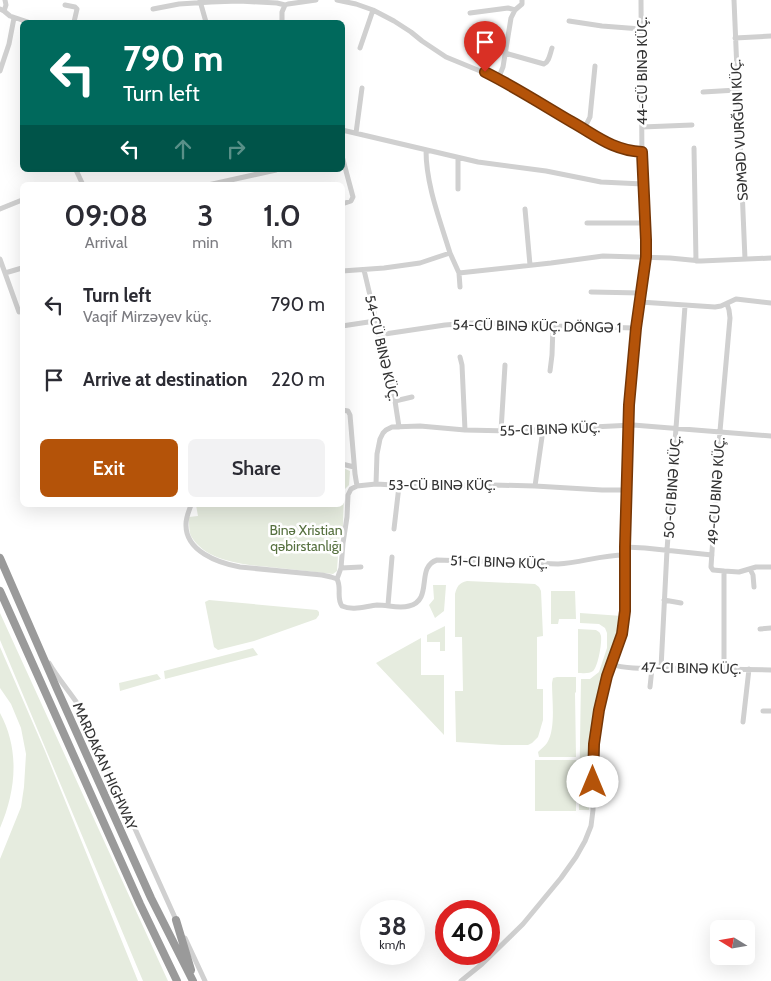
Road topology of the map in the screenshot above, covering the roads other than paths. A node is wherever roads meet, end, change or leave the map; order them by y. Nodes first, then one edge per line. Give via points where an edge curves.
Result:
1 (5, 0) edge
2 (316, 0) edge
3 (337, 0) edge
4 (522, 0) edge
5 (641, 0) edge
6 (734, 0) edge
7 (200, 1) edge
8 (65, 5) dead end
9 (285, 5) junction
10 (153, 9) dead end
11 (2, 10) edge
12 (373, 10) junction
13 (515, 10) junction
14 (470, 13) dead end
15 (14, 18) junction
16 (21, 20) edge
17 (74, 20) edge
18 (205, 20) edge
19 (282, 20) edge
20 (569, 21) dead end
21 (642, 29) junction
22 (771, 36) edge
23 (735, 38) junction
24 (360, 48) dead end
25 (552, 48) dead end
26 (505, 53) junction
27 (595, 66) dead end
28 (0, 70) edge
29 (498, 79) junction
30 (362, 88) dead end
31 (737, 90) junction
32 (703, 92) dead end
33 (692, 125) dead end
34 (642, 127) junction
35 (584, 129) junction
36 (345, 131) edge
37 (356, 133) junction
38 (694, 148) dead end
39 (426, 150) junction
40 (642, 152) junction
41 (458, 158) junction
42 (345, 167) edge
43 (267, 172) edge
44 (222, 182) edge
45 (643, 184) junction
46 (458, 189) dead end
47 (20, 201) edge
48 (345, 202) edge
49 (0, 209) edge
50 (525, 209) dead end
51 (587, 223) dead end
52 (645, 223) junction
53 (450, 253) junction
54 (646, 257) junction
55 (771, 258) edge
56 (0, 259) edge
57 (745, 260) junction
58 (696, 261) junction
59 (530, 265) junction
60 (20, 269) edge
61 (364, 270) junction
62 (345, 272) edge
63 (459, 273) junction
64 (5, 274) junction
65 (460, 287) dead end
66 (591, 292) dead end
67 (641, 293) junction
68 (640, 302) junction
69 (771, 303) edge
70 (727, 304) junction
71 (685, 306) junction
72 (19, 312) dead end
73 (375, 321) junction
74 (345, 326) edge
75 (553, 326) junction
76 (636, 328) junction
77 (378, 335) junction
78 (460, 357) dead end
79 (505, 365) dead end
80 (550, 371) dead end
81 (412, 397) dead end
82 (395, 400) junction
83 (345, 410) edge
84 (628, 425) junction
85 (399, 427) junction
86 (676, 428) junction
87 (466, 430) junction
88 (543, 430) junction
89 (500, 431) junction
90 (720, 431) junction
91 (771, 436) edge
92 (345, 465) edge
93 (354, 467) junction
94 (376, 484) junction
95 (357, 486) junction
96 (399, 486) junction
97 (535, 486) junction
98 (626, 490) junction
99 (190, 507) edge
100 (394, 529) dead end
101 (625, 547) junction
102 (667, 550) junction
103 (625, 555) junction
104 (712, 556) junction
105 (392, 557) dead end
106 (0, 558) edge
107 (361, 567) dead end
108 (341, 568) junction
109 (771, 568) edge
110 (750, 569) junction
111 (724, 571) junction
112 (336, 579) junction
113 (754, 587) dead end
114 (0, 591) edge
115 (664, 600) junction
116 (681, 603) dead end
117 (388, 606) junction
118 (771, 628) edge
119 (760, 629) dead end
120 (34, 636) junction
121 (611, 664) junction
122 (652, 668) junction
123 (661, 668) junction
124 (724, 668) junction
125 (749, 670) junction
126 (771, 670) edge
127 (650, 687) dead end
128 (763, 711) dead end
129 (771, 711) edge
130 (743, 722) dead end
131 (176, 920) junction
132 (177, 981) edge
133 (194, 981) edge
134 (205, 981) edge
135 (461, 981) edge

1 - 11 street
2 - 9 street
3 - 12 street
4 - 13 street
5 - 21 street, 44-CÜ BINƏ KÜÇ.
6 - 23 street, SƏMƏD VURĞUN KÜÇ.
7 - 9 street
7 - 10 street
7 - 18 street
8 - 17 street via 75,7
9 - 19 street
11 - 15 street
12 - 24 street
12 - 29 street via 446,57
13 - 14 street
13 - 26 street
15 - 16 street
15 - 28 street
20 - 21 street
21 - 34 street, 44-CÜ BINƏ KÜÇ.
22 - 23 street
23 - 31 street, SƏMƏD VURĞUN KÜÇ.
25 - 26 street via 544,64
26 - 29 street
27 - 35 street via 590,117
29 - 35 street
30 - 37 street
31 - 32 street
31 - 57 street, SƏMƏD VURĞUN KÜÇ.
33 - 34 street
34 - 40 street, 44-CÜ BINƏ KÜÇ.
35 - 40 street via 613,146
36 - 37 street
37 - 39 street
38 - 58 street
39 - 41 street
39 - 53 street via 430,186
40 - 45 street, 44-CÜ BINƏ KÜÇ.
41 - 45 street via 601,182
41 - 46 street
42 - 48 street via 353,197
43 - 44 street
45 - 52 street, 44-CÜ BINƏ KÜÇ.
47 - 49 street
50 - 59 street
51 - 52 street
52 - 54 street, 44-CÜ BINƏ KÜÇ.
53 - 61 street via 420,263
53 - 63 street
54 - 58 street
54 - 59 street via 603,256
54 - 67 street, 44-CÜ BINƏ KÜÇ.
55 - 57 street
56 - 64 street
57 - 58 street
59 - 63 street
60 - 64 street
61 - 62 street
61 - 73 street, 54-CÜ BINƏ KÜÇ.
63 - 65 street
64 - 72 street
66 - 67 street
67 - 68 street, 44-CÜ BINƏ KÜÇ.
68 - 71 street
68 - 76 street, 44-CÜ BINƏ KÜÇ.
69 - 70 street via 736,299
70 - 71 street
70 - 90 street, 49-CU BINƏ KÜÇ. via 730,318
71 - 86 street, 50-CI BINƏ KÜÇ.
73 - 74 street
73 - 77 street, 54-CÜ BINƏ KÜÇ.
75 - 76 street, 54-CÜ BINƏ KÜÇ. DÖNGƏ 1
75 - 77 street, 54-CÜ BINƏ KÜÇ. DÖNGƏ 1 via 471,323
75 - 80 street
76 - 84 street, 44-CÜ BINƏ KÜÇ.
77 - 82 street, 54-CÜ BINƏ KÜÇ.
78 - 87 street
79 - 89 street
81 - 82 street
82 - 85 street, 54-CÜ BINƏ KÜÇ.
83 - 93 street via 350,415
84 - 86 street, 55-CI BINƏ KÜÇ.
84 - 88 street, 55-CI BINƏ KÜÇ.
84 - 98 street, 44-CÜ BINƏ KÜÇ.
85 - 87 street, 55-CI BINƏ KÜÇ.
85 - 94 street via 386,430 380,439
86 - 90 street, 55-CI BINƏ KÜÇ.
86 - 102 street, 50-CI BINƏ KÜÇ.
87 - 89 street, 55-CI BINƏ KÜÇ.
88 - 89 street, 55-CI BINƏ KÜÇ.
88 - 97 street
90 - 91 street, 55-CI BINƏ KÜÇ.
90 - 104 street, 49-CU BINƏ KÜÇ.
92 - 93 street
93 - 95 street
94 - 95 street, 53-CÜ BINƏ KÜÇ.
94 - 96 street, 53-CÜ BINƏ KÜÇ.
95 - 108 street via 348,495
96 - 97 street, 53-CÜ BINƏ KÜÇ.
96 - 100 street
97 - 98 street, 53-CÜ BINƏ KÜÇ.
98 - 101 street, 44-CÜ BINƏ KÜÇ.
99 - 112 street via 186,521 188,536 195,546 218,562
101 - 102 street
101 - 103 street, 44-CÜ BINƏ KÜÇ.
102 - 104 street
102 - 115 street, 50-CI BINƏ KÜÇ.
103 - 117 street, 51-CI BINƏ KÜÇ. via 558,564 438,560 427,567 423,592 415,604
103 - 121 street, 44-CÜ BINƏ KÜÇ. via 624,618 620,643
104 - 111 street, 49-CU BINƏ KÜÇ. via 712,569
105 - 117 street
106 - 120 highway, MARDAKAN HIGHWAY
107 - 108 street
108 - 112 street
109 - 110 street
110 - 111 street
110 - 113 street
111 - 124 street
112 - 117 street, 51-CI BINƏ KÜÇ. via 342,606
114 - 132 highway, MARDAKAN HIGHWAY
115 - 116 street
115 - 123 street, 50-CI BINƏ KÜÇ.
118 - 119 street
120 - 131 street via 80,709
120 - 133 highway, MARDAKAN HIGHWAY via 151,898
121 - 122 street, 47-CI BINƏ KÜÇ.
121 - 135 street, 44-CÜ BINƏ KÜÇ. via 594,736 593,810 585,841 561,878 523,924
122 - 123 street, 47-CI BINƏ KÜÇ.
122 - 127 street
123 - 124 street, 47-CI BINƏ KÜÇ.
124 - 125 street, 47-CI BINƏ KÜÇ.
125 - 126 street, 47-CI BINƏ KÜÇ.
125 - 130 street
128 - 129 street
131 - 133 highway
131 - 134 street

